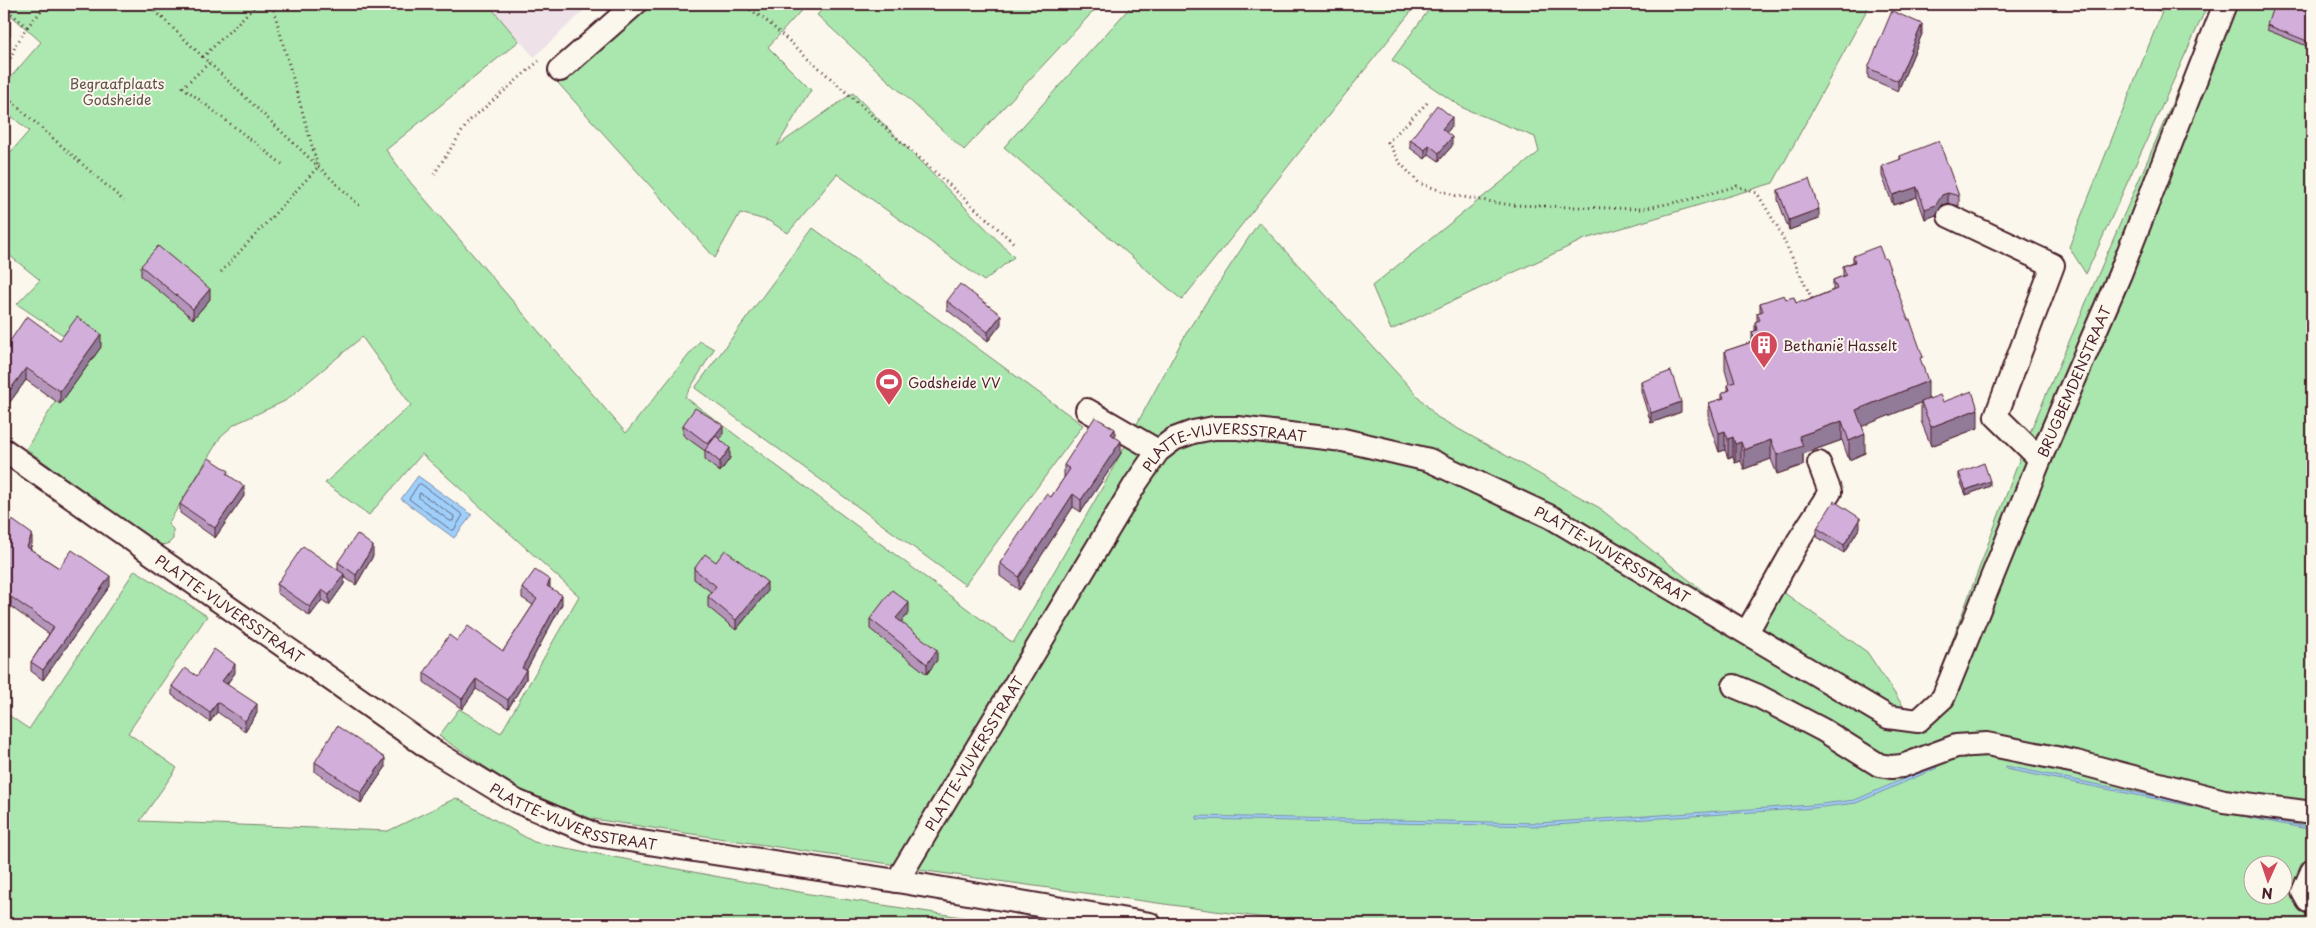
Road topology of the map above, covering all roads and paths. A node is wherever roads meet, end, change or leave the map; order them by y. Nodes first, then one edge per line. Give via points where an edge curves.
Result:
1 (48, 4) edge
2 (148, 4) edge
3 (257, 4) edge
4 (272, 4) edge
5 (635, 4) edge
6 (742, 4) edge
7 (2225, 4) edge
8 (4, 7) edge
9 (27, 27) junction
10 (203, 58) junction
11 (209, 63) junction
12 (551, 65) joint
13 (4, 74) edge
14 (4, 95) edge
15 (1427, 103) dead end
16 (282, 164) dead end
17 (318, 167) junction
18 (434, 174) dead end
19 (124, 201) dead end
20 (362, 208) dead end
21 (1949, 216) dead end
22 (1015, 244) dead end
23 (221, 272) dead end
24 (1815, 306) edge
25 (1087, 410) dead end
26 (4, 450) edge
27 (1158, 451) junction
28 (2040, 459) junction
29 (1819, 463) dead end
30 (1747, 632) junction
31 (1734, 686) dead end
32 (1888, 717) joint
33 (2312, 813) edge
34 (2312, 871) edge
35 (897, 881) junction
36 (2308, 901) dead end
37 (1150, 924) edge

1 - 9 path
2 - 10 path
3 - 10 path
4 - 17 path
5 - 12 street
6 - 22 path via 768,22
7 - 28 street, BRUGBEMDENSTRAAT via 2120,274
8 - 9 path
9 - 13 path
10 - 11 path
11 - 16 path via 183,87
11 - 17 path
12 - 18 path via 469,121
14 - 19 path
15 - 24 path via 1388,142 1399,162 1419,183 1457,196 1511,205 1640,209 1737,186 1757,193 1777,226
17 - 20 path
17 - 23 path
21 - 28 street via 2052,265 1996,416
25 - 27 street
26 - 35 street, PLATTE-VIJVERSSTRAAT via 432,750 516,801 596,835
27 - 30 street, PLATTE-VIJVERSSTRAAT via 1174,439 1193,432 1238,428 1342,440 1430,460 1551,517
27 - 35 street, PLATTE-VIJVERSSTRAAT
28 - 32 street, BRUGBEMDENSTRAAT via 1943,698 1918,721
29 - 30 street via 1830,492
30 - 32 street, PLATTE-VIJVERSSTRAAT
31 - 33 street via 1823,730 1879,765 1902,766 1956,746 1987,744 2076,762 2224,801
34 - 36 street via 2304,892
35 - 37 street

